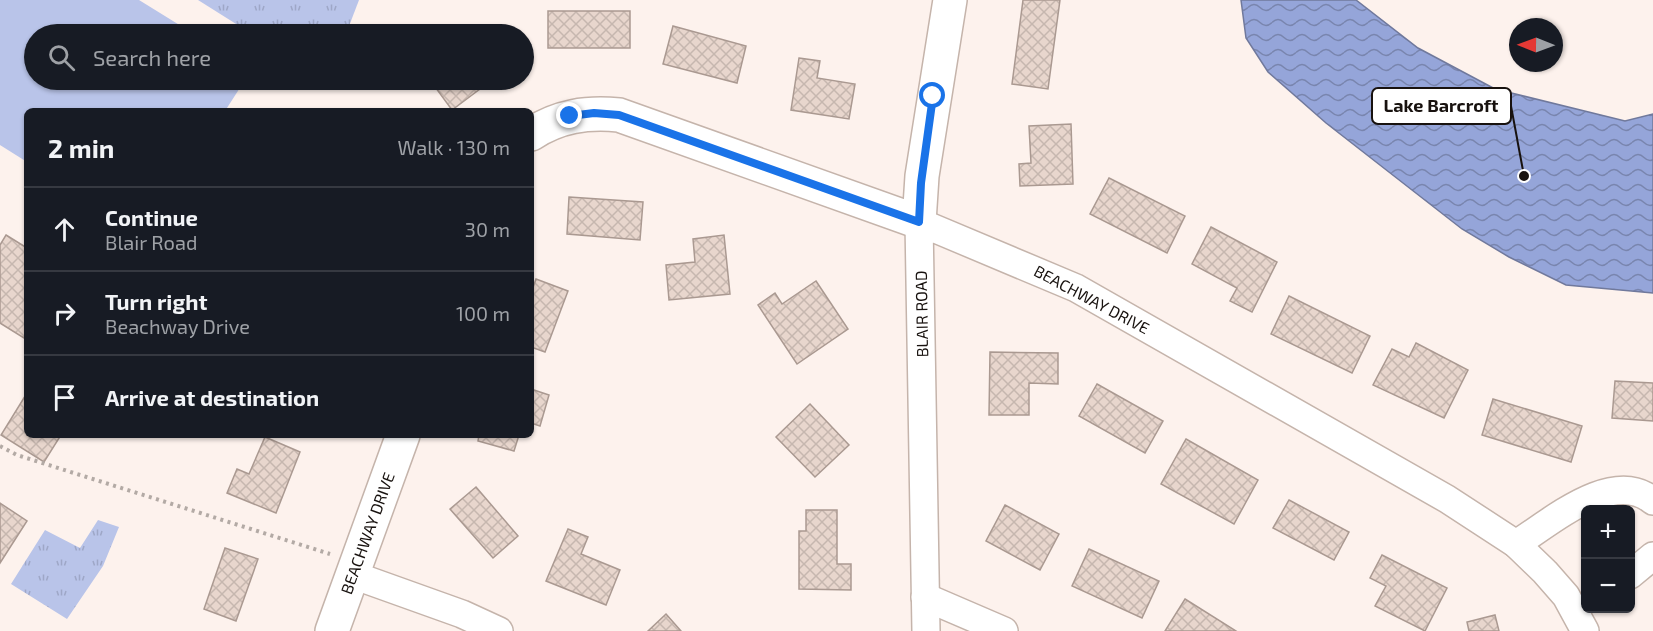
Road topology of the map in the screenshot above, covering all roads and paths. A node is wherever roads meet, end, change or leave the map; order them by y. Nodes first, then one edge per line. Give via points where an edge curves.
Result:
1 (950, 0) edge
2 (534, 132) edge
3 (919, 222) junction
4 (402, 438) edge
5 (0, 446) edge
6 (1653, 501) edge
7 (1515, 544) junction
8 (1653, 556) edge
9 (343, 565) junction
10 (1635, 571) edge
11 (925, 597) junction
12 (1582, 618) edge
13 (332, 631) edge
14 (500, 631) edge
15 (926, 631) edge
16 (1004, 631) edge

1 - 3 street, BLAIR ROAD via 922,176
2 - 3 street, BEACHWAY DRIVE via 570,116 619,115
3 - 7 street, BEACHWAY DRIVE via 1076,288 1447,499
3 - 11 street, BLAIR ROAD
4 - 9 street, BEACHWAY DRIVE
5 - 9 path
6 - 7 street via 1628,490 1609,491 1590,497
7 - 12 street, BEACHWAY DRIVE via 1545,572
8 - 10 street
9 - 13 street, BEACHWAY DRIVE
9 - 14 street
11 - 15 street, BLAIR ROAD
11 - 16 street

